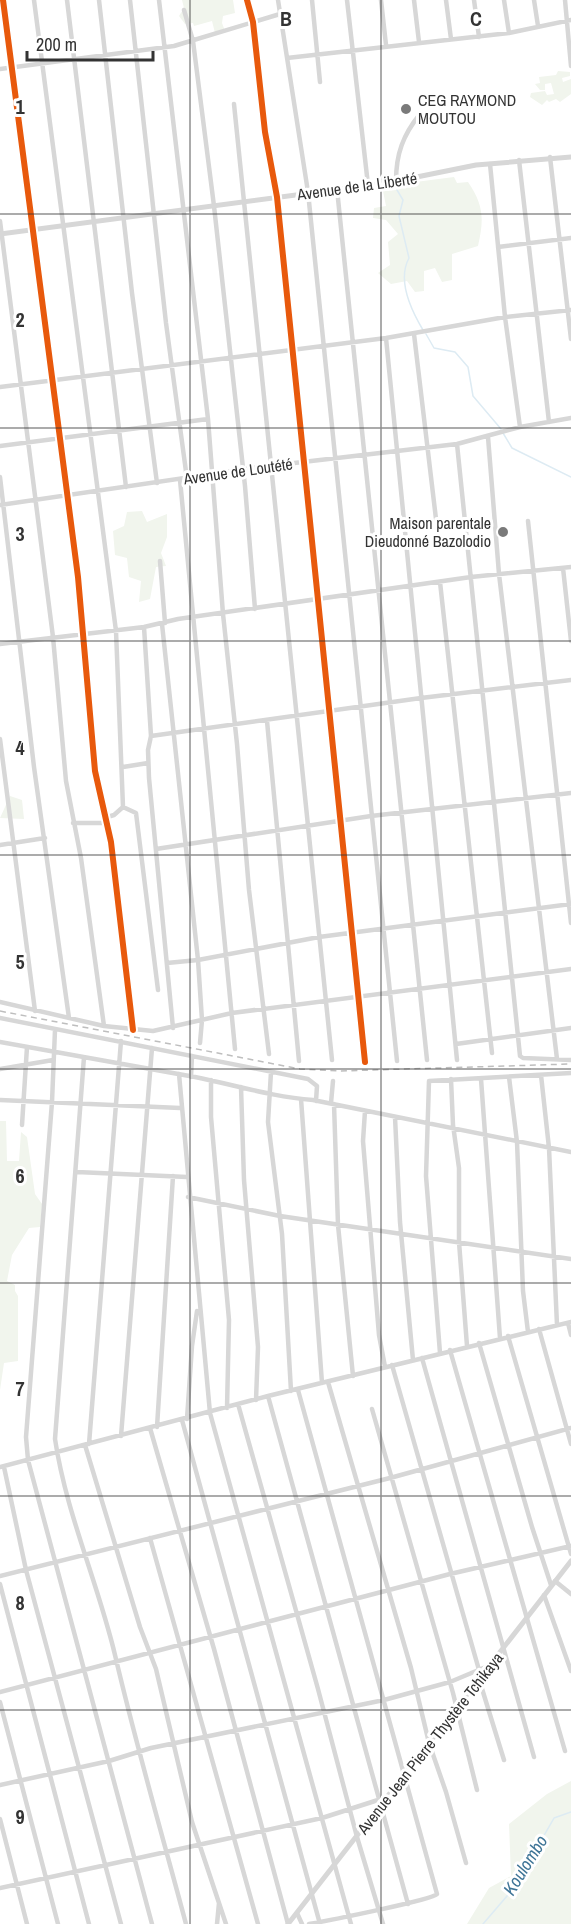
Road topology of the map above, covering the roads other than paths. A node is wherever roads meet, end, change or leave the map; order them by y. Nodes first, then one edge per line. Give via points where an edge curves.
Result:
1 (3, 0) edge
2 (34, 0) edge
3 (67, 0) edge
4 (99, 0) edge
5 (130, 0) edge
6 (159, 0) edge
7 (247, 0) edge
8 (278, 0) edge
9 (312, 0) edge
10 (347, 0) edge
11 (381, 0) edge
12 (414, 0) edge
13 (446, 0) edge
14 (474, 0) edge
15 (504, 0) edge
16 (534, 0) edge
17 (565, 0) edge
18 (184, 10) dead end
19 (280, 14) junction
20 (569, 20) edge
21 (253, 22) junction
22 (538, 26) junction
23 (509, 33) junction
24 (479, 36) junction
25 (451, 39) junction
26 (193, 41) junction
27 (418, 42) junction
28 (386, 45) junction
29 (166, 47) junction
30 (136, 50) junction
31 (354, 50) junction
32 (107, 54) junction
33 (319, 54) junction
34 (73, 58) junction
35 (287, 58) junction
36 (42, 63) junction
37 (571, 66) edge
38 (11, 68) junction
39 (0, 69) edge
40 (320, 82) dead end
41 (234, 104) dead end
42 (420, 114) dead end
43 (571, 156) edge
44 (550, 157) junction
45 (519, 160) junction
46 (489, 164) junction
47 (396, 181) junction
48 (368, 185) junction
49 (337, 189) junction
50 (308, 192) junction
51 (277, 197) junction
52 (244, 202) junction
53 (214, 206) junction
54 (184, 210) junction
55 (155, 213) junction
56 (124, 217) junction
57 (0, 221) edge
58 (92, 222) junction
59 (62, 225) junction
60 (33, 229) junction
61 (1, 233) edge
62 (571, 238) edge
63 (561, 239) junction
64 (528, 244) junction
65 (498, 248) junction
66 (570, 310) edge
67 (538, 314) junction
68 (505, 317) junction
69 (414, 334) junction
70 (386, 338) junction
71 (571, 339) edge
72 (354, 342) junction
73 (324, 346) junction
74 (293, 350) junction
75 (261, 354) junction
76 (230, 357) junction
77 (200, 361) junction
78 (172, 365) junction
79 (142, 370) junction
80 (112, 374) junction
81 (82, 378) junction
82 (52, 381) junction
83 (20, 385) junction
84 (0, 387) edge
85 (571, 418) edge
86 (208, 419) junction
87 (549, 422) junction
88 (179, 423) junction
89 (149, 427) junction
90 (520, 427) junction
91 (120, 430) junction
92 (90, 434) junction
93 (488, 437) junction
94 (59, 439) junction
95 (29, 443) junction
96 (457, 444) junction
97 (0, 446) edge
98 (428, 447) junction
99 (397, 452) junction
100 (364, 455) junction
101 (335, 459) junction
102 (304, 462) junction
103 (272, 466) junction
104 (243, 470) junction
105 (212, 476) junction
106 (0, 477) edge
107 (187, 479) junction
108 (180, 480) junction
109 (157, 483) junction
110 (126, 487) junction
111 (97, 491) junction
112 (67, 496) junction
113 (37, 501) junction
114 (2, 505) edge
115 (436, 519) dead end
116 (528, 521) dead end
117 (160, 561) dead end
118 (571, 567) edge
119 (563, 568) junction
120 (534, 571) junction
121 (499, 574) junction
122 (471, 577) junction
123 (440, 582) junction
124 (410, 587) junction
125 (378, 591) junction
126 (350, 596) junction
127 (317, 601) junction
128 (286, 605) junction
129 (255, 609) junction
130 (222, 614) junction
131 (192, 618) junction
132 (164, 623) junction
133 (144, 627) junction
134 (116, 631) junction
135 (84, 633) junction
136 (54, 637) junction
137 (20, 641) junction
138 (571, 641) edge
139 (0, 644) edge
140 (571, 680) edge
141 (546, 683) junction
142 (514, 687) junction
143 (482, 691) junction
144 (453, 695) junction
145 (421, 698) junction
146 (389, 702) junction
147 (360, 706) junction
148 (328, 711) junction
149 (297, 716) junction
150 (267, 721) junction
151 (234, 725) junction
152 (204, 730) junction
153 (173, 734) junction
154 (151, 736) junction
155 (0, 739) edge
156 (148, 763) junction
157 (123, 767) junction
158 (571, 793) edge
159 (556, 795) junction
160 (525, 799) junction
161 (492, 802) junction
162 (464, 805) junction
163 (123, 807) junction
164 (433, 809) junction
165 (401, 813) junction
166 (371, 816) junction
167 (105, 820) junction
168 (341, 821) junction
169 (74, 823) junction
170 (308, 826) junction
171 (276, 830) junction
172 (244, 834) junction
173 (45, 838) junction
174 (213, 839) junction
175 (12, 843) junction
176 (184, 844) junction
177 (0, 845) edge
178 (156, 849) junction
179 (570, 904) edge
180 (537, 908) junction
181 (506, 912) junction
182 (475, 917) junction
183 (444, 922) junction
184 (571, 923) edge
185 (413, 926) junction
186 (384, 930) junction
187 (351, 933) junction
188 (319, 937) junction
189 (287, 943) junction
190 (256, 950) junction
191 (225, 955) junction
192 (198, 960) junction
193 (167, 963) junction
194 (571, 969) edge
195 (545, 971) junction
196 (512, 975) junction
197 (483, 980) junction
198 (449, 984) junction
199 (420, 988) junction
200 (158, 990) dead end
201 (390, 994) junction
202 (358, 998) junction
203 (0, 1002) edge
204 (327, 1002) junction
205 (295, 1006) junction
206 (264, 1010) junction
207 (35, 1011) junction
208 (232, 1013) junction
209 (0, 1018) edge
210 (69, 1018) junction
211 (202, 1020) junction
212 (104, 1026) junction
213 (173, 1028) junction
214 (571, 1028) edge
215 (55, 1030) junction
216 (133, 1030) junction
217 (552, 1030) junction
218 (518, 1037) junction
219 (121, 1041) junction
220 (490, 1041) junction
221 (0, 1042) edge
222 (200, 1043) dead end
223 (456, 1044) junction
224 (27, 1047) junction
225 (152, 1048) junction
226 (235, 1049) dead end
227 (54, 1051) junction
228 (492, 1053) dead end
229 (269, 1054) dead end
230 (192, 1056) junction
231 (84, 1057) junction
232 (557, 1059) junction
233 (53, 1060) junction
234 (332, 1060) dead end
235 (427, 1060) dead end
236 (457, 1060) dead end
237 (571, 1060) edge
238 (299, 1061) dead end
239 (398, 1061) dead end
240 (120, 1062) junction
241 (365, 1062) dead end
242 (26, 1063) junction
243 (0, 1069) edge
244 (151, 1069) junction
245 (271, 1072) junction
246 (571, 1073) edge
247 (178, 1074) junction
248 (542, 1075) junction
249 (191, 1077) junction
250 (509, 1077) junction
251 (451, 1079) junction
252 (481, 1079) junction
253 (210, 1080) junction
254 (333, 1081) dead end
255 (241, 1087) junction
256 (268, 1094) junction
257 (301, 1099) junction
258 (0, 1100) edge
259 (23, 1101) junction
260 (316, 1101) junction
261 (52, 1102) junction
262 (332, 1104) junction
263 (82, 1105) junction
264 (114, 1106) junction
265 (148, 1107) junction
266 (180, 1108) junction
267 (365, 1111) junction
268 (395, 1117) junction
269 (427, 1124) junction
270 (22, 1125) dead end
271 (454, 1131) junction
272 (487, 1137) junction
273 (517, 1142) junction
274 (549, 1148) junction
275 (571, 1152) edge
276 (76, 1172) junction
277 (109, 1174) junction
278 (142, 1174) junction
279 (173, 1176) junction
280 (187, 1177) junction
281 (188, 1197) junction
282 (219, 1204) junction
283 (246, 1210) junction
284 (280, 1216) junction
285 (309, 1221) junction
286 (338, 1225) junction
287 (371, 1230) junction
288 (402, 1234) junction
289 (432, 1238) junction
290 (459, 1242) junction
291 (493, 1246) junction
292 (521, 1250) junction
293 (552, 1256) junction
294 (571, 1259) edge
295 (198, 1305) junction
296 (569, 1322) edge
297 (557, 1325) junction
298 (538, 1329) junction
299 (528, 1332) junction
300 (571, 1335) edge
301 (508, 1336) junction
302 (500, 1338) junction
303 (479, 1342) junction
304 (467, 1346) junction
305 (450, 1350) junction
306 (440, 1353) junction
307 (422, 1358) junction
308 (413, 1360) junction
309 (392, 1365) junction
310 (385, 1368) junction
311 (352, 1376) junction
312 (325, 1383) junction
313 (298, 1390) junction
314 (291, 1391) junction
315 (268, 1396) junction
316 (256, 1400) junction
317 (238, 1404) junction
318 (227, 1408) junction
319 (372, 1409) dead end
320 (210, 1413) junction
321 (185, 1419) junction
322 (157, 1426) junction
323 (150, 1428) junction
324 (569, 1429) edge
325 (121, 1436) junction
326 (538, 1438) junction
327 (571, 1444) edge
328 (87, 1445) junction
329 (509, 1446) junction
330 (57, 1453) junction
331 (479, 1454) junction
332 (28, 1460) junction
333 (451, 1461) junction
334 (2, 1467) edge
335 (422, 1469) junction
336 (390, 1478) junction
337 (358, 1485) junction
338 (326, 1493) junction
339 (298, 1502) junction
340 (267, 1509) junction
341 (238, 1516) junction
342 (210, 1523) junction
343 (179, 1530) junction
344 (150, 1538) junction
345 (569, 1546) edge
346 (115, 1547) junction
347 (540, 1552) junction
348 (571, 1554) edge
349 (86, 1555) junction
350 (509, 1561) junction
351 (571, 1561) edge
352 (56, 1562) junction
353 (480, 1568) junction
354 (26, 1570) junction
355 (450, 1574) junction
356 (0, 1576) edge
357 (421, 1582) junction
358 (553, 1583) junction
359 (0, 1584) edge
360 (388, 1591) junction
361 (543, 1594) junction
362 (571, 1594) edge
363 (356, 1600) junction
364 (326, 1606) junction
365 (297, 1614) junction
366 (525, 1618) junction
367 (269, 1622) junction
368 (239, 1630) junction
369 (210, 1637) junction
370 (181, 1645) junction
371 (503, 1648) junction
372 (151, 1653) junction
373 (116, 1661) junction
374 (488, 1666) junction
375 (85, 1670) junction
376 (479, 1670) junction
377 (571, 1671) edge
378 (56, 1678) junction
379 (479, 1679) junction
380 (450, 1682) junction
381 (27, 1685) junction
382 (417, 1691) junction
383 (0, 1692) edge
384 (384, 1700) junction
385 (0, 1702) edge
386 (354, 1706) junction
387 (457, 1709) junction
388 (325, 1713) junction
389 (295, 1720) junction
390 (266, 1725) junction
391 (235, 1732) junction
392 (206, 1739) junction
393 (429, 1743) junction
394 (173, 1745) junction
395 (565, 1751) dead end
396 (137, 1754) junction
397 (534, 1757) dead end
398 (504, 1760) dead end
399 (109, 1761) junction
400 (79, 1768) junction
401 (405, 1773) junction
402 (51, 1774) junction
403 (21, 1781) junction
404 (0, 1785) edge
405 (477, 1790) dead end
406 (379, 1803) junction
407 (350, 1810) junction
408 (322, 1818) junction
409 (0, 1820) edge
410 (292, 1824) junction
411 (262, 1831) junction
412 (234, 1836) junction
413 (357, 1837) junction
414 (200, 1844) junction
415 (167, 1851) junction
416 (134, 1858) junction
417 (466, 1863) dead end
418 (106, 1864) junction
419 (335, 1864) junction
420 (75, 1872) junction
421 (46, 1878) junction
422 (17, 1884) junction
423 (0, 1888) edge
424 (313, 1894) junction
425 (219, 1902) junction
426 (408, 1904) junction
427 (379, 1908) junction
428 (297, 1913) junction
429 (348, 1914) junction
430 (320, 1923) edge
431 (27, 1924) edge
432 (58, 1924) edge
433 (89, 1924) edge
434 (121, 1924) edge
435 (152, 1924) edge
436 (186, 1924) edge
437 (217, 1924) edge
438 (226, 1924) edge
439 (258, 1924) edge
440 (288, 1924) edge
441 (302, 1924) edge
442 (309, 1924) edge
443 (351, 1924) edge
444 (383, 1924) edge

1 - 38 street
2 - 36 street
3 - 34 street
4 - 32 street
5 - 30 street
6 - 29 street
7 - 21 street
8 - 19 street
9 - 33 street
10 - 31 street
11 - 28 street
12 - 27 street
13 - 25 street
14 - 24 street
15 - 23 street
16 - 22 street
17 - 20 street
18 - 26 street
19 - 21 street
19 - 35 street
20 - 22 street
20 - 37 street
21 - 26 street
21 - 51 street via 265,132
22 - 23 street
23 - 24 street
24 - 25 street
25 - 27 street
26 - 29 street
26 - 53 street
27 - 28 street
28 - 31 street
29 - 30 street
29 - 54 street
30 - 32 street
30 - 55 street
31 - 33 street
31 - 48 street
32 - 34 street
32 - 56 street
33 - 35 street
33 - 40 street
34 - 36 street
34 - 58 street
35 - 50 street
36 - 38 street
36 - 59 street
38 - 39 street
38 - 60 street
41 - 52 street
42 - 47 street via 401,144
43 - 44 street, Avenue de la Liberté
44 - 45 street, Avenue de la Liberté
44 - 63 street
45 - 46 street, Avenue de la Liberté
45 - 64 street
46 - 47 street, Avenue de la Liberté
46 - 65 street
47 - 48 street, Avenue de la Liberté
48 - 49 street, Avenue de la Liberté
49 - 50 street, Avenue de la Liberté
49 - 72 street
50 - 51 street, Avenue de la Liberté
50 - 73 street
51 - 52 street, Avenue de la Liberté
51 - 74 street
52 - 53 street, Avenue de la Liberté
52 - 75 street
53 - 54 street, Avenue de la Liberté
53 - 76 street
54 - 55 street, Avenue de la Liberté
54 - 77 street
55 - 56 street, Avenue de la Liberté
55 - 78 street
56 - 58 street, Avenue de la Liberté
56 - 79 street
57 - 61 street
58 - 59 street, Avenue de la Liberté
58 - 80 street
59 - 60 street, Avenue de la Liberté
59 - 81 street
60 - 61 street, Avenue de la Liberté
60 - 82 street
61 - 83 street
62 - 63 street
63 - 64 street
63 - 66 street
64 - 65 street
64 - 67 street
65 - 68 street
66 - 67 street
66 - 71 street
67 - 68 street
67 - 87 street
68 - 69 street
68 - 90 street
69 - 70 street
69 - 98 street
70 - 72 street
70 - 99 street
72 - 73 street
72 - 100 street
73 - 74 street
73 - 101 street
74 - 75 street
74 - 102 street
75 - 76 street
75 - 103 street
76 - 77 street
76 - 104 street
77 - 78 street
77 - 86 street
78 - 79 street
78 - 88 street
79 - 80 street
79 - 89 street
80 - 81 street
80 - 91 street
81 - 82 street
81 - 92 street
82 - 83 street
82 - 94 street
83 - 84 street
83 - 95 street
85 - 87 street, Avenue de Loutété
86 - 88 street
86 - 105 street
87 - 90 street, Avenue de Loutété
88 - 89 street
88 - 107 street
89 - 91 street
89 - 109 street
90 - 93 street, Avenue de Loutété
91 - 92 street
91 - 110 street
92 - 94 street
92 - 111 street
93 - 96 street, Avenue de Loutété
93 - 121 street
94 - 95 street
94 - 112 street
95 - 97 street
95 - 113 street
96 - 98 street, Avenue de Loutété
96 - 122 street
98 - 99 street, Avenue de Loutété
98 - 115 street
99 - 100 street, Avenue de Loutété
99 - 124 street
100 - 101 street, Avenue de Loutété
100 - 125 street
101 - 102 street, Avenue de Loutété
101 - 126 street
102 - 103 street, Avenue de Loutété
102 - 127 street
103 - 104 street, Avenue de Loutété
103 - 128 street
104 - 105 street, Avenue de Loutété
104 - 129 street
105 - 107 street, Avenue de Loutété
105 - 130 street
106 - 114 street
107 - 108 street, Avenue de Loutété
108 - 109 street, Avenue de Loutété
108 - 131 street
109 - 110 street, Avenue de Loutété
110 - 111 street, Avenue de Loutété
111 - 112 street, Avenue de Loutété
111 - 134 street
112 - 113 street, Avenue de Loutété
112 - 135 street
113 - 114 street, Avenue de Loutété
113 - 136 street
114 - 137 street
116 - 120 street
117 - 132 street
118 - 119 street
119 - 120 street
119 - 138 street
120 - 121 street
120 - 141 street
121 - 122 street
121 - 142 street
122 - 123 street
122 - 143 street
123 - 124 street
123 - 144 street
124 - 125 street
124 - 145 street
125 - 126 street
125 - 146 street
126 - 127 street
126 - 147 street
127 - 128 street
127 - 148 street
128 - 129 street
128 - 149 street
129 - 130 street
130 - 131 street
130 - 151 street
131 - 132 street
131 - 152 street
132 - 133 street
132 - 153 street
133 - 134 street
133 - 154 street
134 - 135 street
134 - 157 street
135 - 136 street
135 - 167 street via 92,750
136 - 137 street
136 - 169 street via 63,753
137 - 139 street
137 - 173 street
140 - 141 street
141 - 142 street
141 - 159 street
142 - 143 street
142 - 160 street
143 - 144 street
143 - 161 street
144 - 145 street
144 - 162 street
145 - 146 street
145 - 164 street
146 - 147 street
146 - 165 street
147 - 148 street
147 - 166 street
148 - 149 street
148 - 168 street
149 - 150 street
149 - 170 street
150 - 151 street
150 - 171 street
151 - 152 street
151 - 172 street
152 - 153 street
152 - 174 street
153 - 154 street
153 - 176 street
154 - 156 street
155 - 175 street
156 - 157 street
156 - 178 street
157 - 163 street
158 - 159 street
159 - 160 street
159 - 179 street
160 - 161 street
160 - 180 street
161 - 162 street
161 - 181 street
162 - 164 street
162 - 182 street
163 - 167 street
163 - 200 street via 136,813
164 - 165 street
164 - 183 street
165 - 166 street
165 - 185 street
166 - 168 street
166 - 186 street
167 - 169 street
167 - 216 street via 111,842
168 - 170 street
168 - 187 street
169 - 212 street
170 - 171 street
170 - 188 street
171 - 172 street
171 - 189 street
172 - 174 street
172 - 190 street
173 - 175 street
173 - 210 street
174 - 176 street
174 - 191 street
175 - 177 street
175 - 207 street
176 - 178 street
176 - 192 street
178 - 193 street
179 - 180 street
179 - 184 street
180 - 181 street
180 - 195 street
181 - 182 street
181 - 196 street
182 - 183 street
182 - 197 street
183 - 185 street
183 - 198 street
185 - 186 street
185 - 199 street
186 - 187 street
186 - 201 street
187 - 188 street
187 - 202 street
188 - 189 street
188 - 204 street
189 - 190 street
189 - 205 street
190 - 191 street
190 - 206 street
191 - 192 street
191 - 208 street
192 - 193 street
192 - 211 street
193 - 213 street
194 - 195 street
195 - 196 street
195 - 217 street
196 - 197 street
196 - 218 street
197 - 198 street
197 - 220 street
198 - 199 street
198 - 223 street
199 - 201 street
199 - 235 street
201 - 202 street
201 - 239 street
202 - 204 street
202 - 241 street
203 - 207 street
204 - 205 street
204 - 234 street
205 - 206 street
205 - 238 street
206 - 208 street
206 - 229 street
207 - 210 street
208 - 211 street
208 - 226 street
209 - 215 street
210 - 212 street
211 - 213 street
211 - 222 street
212 - 216 street
213 - 216 street
214 - 217 street
215 - 219 street
215 - 227 street
217 - 218 street
217 - 232 street
218 - 220 street
218 - 232 street via 522,1058
219 - 225 street
219 - 240 street
220 - 223 street
220 - 228 street
221 - 224 street
223 - 236 street
224 - 227 street
224 - 242 street
225 - 230 street
225 - 244 street
227 - 231 street
227 - 233 street
230 - 245 street
230 - 249 street
231 - 240 street
231 - 263 street
232 - 237 street
233 - 242 street
233 - 261 street
240 - 244 street
240 - 264 street
242 - 243 street
242 - 259 street
244 - 247 street
244 - 265 street
245 - 256 street
245 - 260 street via 312,1080 317,1086
246 - 248 street
247 - 249 street
247 - 266 street
248 - 250 street
248 - 274 street
249 - 253 street
250 - 252 street
250 - 273 street
251 - 252 street
251 - 269 street via 429,1080
251 - 271 street
252 - 272 street
253 - 255 street
253 - 282 street
254 - 262 street
255 - 256 street
255 - 283 street
256 - 257 street
256 - 284 street
257 - 260 street
257 - 285 street
258 - 259 street
259 - 261 street
259 - 270 street
260 - 262 street
261 - 263 street
261 - 332 street via 26,1437
262 - 267 street
262 - 286 street
263 - 264 street
263 - 276 street
264 - 265 street
264 - 277 street
265 - 266 street
265 - 278 street
266 - 280 street
267 - 268 street
267 - 287 street via 363,1141
268 - 269 street
268 - 288 street
269 - 271 street
269 - 289 street
271 - 272 street
271 - 290 street via 459,1168
272 - 273 street
272 - 291 street
273 - 274 street
273 - 292 street
274 - 275 street
274 - 293 street
276 - 277 street
276 - 330 street
277 - 278 street
277 - 328 street
278 - 279 street
278 - 325 street
279 - 280 street
279 - 322 street
280 - 281 street
281 - 282 street
281 - 295 street
282 - 283 street
282 - 318 street via 229,1320
283 - 284 street
283 - 316 street via 257,1335
284 - 285 street
284 - 314 street
285 - 286 street
285 - 312 street
286 - 287 street
286 - 311 street
287 - 288 street
287 - 310 street
288 - 289 street
288 - 308 street
289 - 290 street
289 - 306 street
290 - 291 street
290 - 304 street
291 - 292 street
291 - 302 street
292 - 293 street
292 - 299 street
293 - 294 street
293 - 297 street
295 - 320 street
295 - 321 street
296 - 297 street
296 - 300 street
297 - 298 street
298 - 299 street
298 - 324 street
299 - 301 street
301 - 302 street
301 - 326 street
302 - 303 street
303 - 304 street
303 - 329 street
304 - 305 street
305 - 306 street
305 - 331 street
306 - 307 street
307 - 308 street
307 - 333 street
308 - 309 street
309 - 310 street
309 - 335 street
310 - 311 street
311 - 312 street
312 - 313 street
312 - 337 street
313 - 314 street
313 - 338 street
314 - 315 street
315 - 316 street
315 - 339 street
316 - 317 street
317 - 318 street
317 - 340 street
318 - 320 street
319 - 336 street
320 - 321 street
320 - 341 street
321 - 322 street
321 - 342 street
322 - 323 street
323 - 325 street
323 - 343 street
324 - 326 street
324 - 327 street
325 - 328 street
326 - 329 street
326 - 345 street
328 - 330 street
328 - 346 street
329 - 331 street
329 - 347 street
330 - 332 street
330 - 349 street
331 - 333 street
331 - 350 street
332 - 334 street
332 - 352 street
333 - 335 street
333 - 353 street
334 - 354 street
335 - 336 street
335 - 355 street
336 - 337 street
336 - 357 street
337 - 338 street
337 - 360 street
338 - 339 street
338 - 363 street
339 - 340 street
339 - 364 street
340 - 341 street
340 - 365 street
341 - 342 street
341 - 367 street
342 - 343 street
342 - 368 street
343 - 344 street
343 - 369 street
344 - 346 street
344 - 370 street
345 - 347 street
345 - 348 street
346 - 349 street
346 - 372 street
347 - 350 street
347 - 358 street
349 - 352 street
349 - 373 street
350 - 353 street
350 - 366 street
351 - 358 street, Avenue Jean Pierre Thystère Tchikaya
352 - 354 street
352 - 375 street
353 - 355 street
353 - 371 street
354 - 356 street
354 - 378 street
355 - 357 street
355 - 376 street
357 - 360 street
357 - 380 street
358 - 361 street, Avenue Jean Pierre Thystère Tchikaya
358 - 362 street
359 - 381 street
360 - 363 street
360 - 382 street
361 - 366 street, Avenue Jean Pierre Thystère Tchikaya
361 - 377 street
363 - 364 street
363 - 384 street
364 - 365 street
364 - 386 street
365 - 367 street
365 - 388 street
366 - 371 street, Avenue Jean Pierre Thystère Tchikaya
366 - 395 street
367 - 368 street
367 - 389 street
368 - 369 street
368 - 390 street
369 - 370 street
369 - 391 street
370 - 372 street
370 - 392 street
371 - 374 street, Avenue Jean Pierre Thystère Tchikaya
371 - 397 street
372 - 373 street
372 - 394 street
373 - 375 street
373 - 396 street
374 - 376 street
374 - 379 street, Avenue Jean Pierre Thystère Tchikaya
375 - 378 street
375 - 399 street
376 - 380 street
378 - 381 street
378 - 400 street
379 - 387 street, Avenue Jean Pierre Thystère Tchikaya
379 - 398 street
380 - 382 street
380 - 387 street
381 - 383 street
381 - 402 street
382 - 384 street
382 - 393 street
384 - 386 street
384 - 401 street
385 - 403 street
386 - 388 street
386 - 406 street
387 - 393 street, Avenue Jean Pierre Thystère Tchikaya
387 - 405 street
388 - 389 street
388 - 407 street
389 - 390 street
389 - 408 street
390 - 391 street
390 - 410 street
391 - 392 street
391 - 411 street
392 - 394 street
392 - 412 street
393 - 401 street, Avenue Jean Pierre Thystère Tchikaya
393 - 417 street
394 - 396 street
394 - 414 street
396 - 399 street
396 - 415 street
399 - 400 street
399 - 416 street
400 - 402 street
400 - 418 street
401 - 406 street, Avenue Jean Pierre Thystère Tchikaya
401 - 426 street via 437,1894
402 - 403 street
402 - 420 street
403 - 404 street
403 - 421 street
406 - 407 street
406 - 413 street, Avenue Jean Pierre Thystère Tchikaya
406 - 426 street
407 - 408 street
407 - 413 street
408 - 410 street
408 - 419 street
409 - 422 street
410 - 411 street
410 - 424 street
411 - 412 street
411 - 440 street
412 - 414 street
412 - 439 street
413 - 419 street, Avenue Jean Pierre Thystère Tchikaya
413 - 427 street
414 - 415 street
414 - 425 street
415 - 416 street
415 - 436 street
416 - 418 street
416 - 435 street
418 - 420 street
418 - 434 street
419 - 424 street, Avenue Jean Pierre Thystère Tchikaya
419 - 429 street
420 - 421 street
420 - 433 street
421 - 422 street
421 - 432 street
422 - 423 street
422 - 431 street
424 - 428 street, Avenue Jean Pierre Thystère Tchikaya
424 - 430 street
425 - 437 street
425 - 438 street
426 - 427 street
427 - 429 street
427 - 444 street
428 - 440 street, Avenue Jean Pierre Thystère Tchikaya
428 - 441 street
429 - 430 street
429 - 443 street
430 - 442 street

